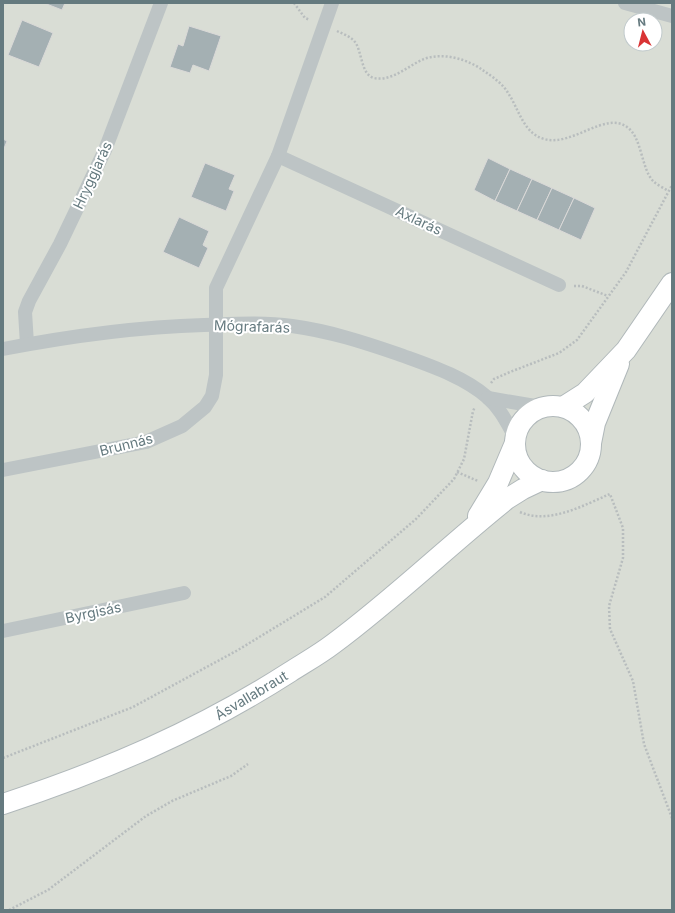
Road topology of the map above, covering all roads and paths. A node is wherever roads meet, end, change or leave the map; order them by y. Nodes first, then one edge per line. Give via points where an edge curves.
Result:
1 (161, 3) edge
2 (294, 3) edge
3 (332, 3) edge
4 (625, 3) edge
5 (672, 16) edge
6 (324, 26) junction
7 (278, 156) junction
8 (672, 185) edge
9 (668, 191) junction
10 (672, 283) edge
11 (559, 285) joint
12 (608, 296) junction
13 (216, 324) junction
14 (27, 344) junction
15 (3, 349) edge
16 (626, 350) junction
17 (485, 396) junction
18 (563, 407) junction
19 (541, 408) junction
20 (515, 440) junction
21 (591, 443) junction
22 (3, 470) edge
23 (457, 472) junction
24 (542, 480) junction
25 (481, 482) dead end
26 (517, 508) dead end
27 (468, 532) junction
28 (184, 593) dead end
29 (3, 631) edge
30 (3, 758) edge
31 (248, 764) dead end
32 (3, 804) edge
33 (672, 818) edge
34 (9, 910) edge

1 - 14 street, Hryggjarás via 105,150 60,244 29,301 25,312
2 - 6 path via 305,18
3 - 6 street
4 - 5 street
6 - 7 street
6 - 9 path via 348,36 355,42 367,73 373,78 392,75 424,59 434,57 467,61 499,82 508,92 527,128 544,139 562,140 612,122 621,123 629,128 635,137 654,181
7 - 11 street, Axlarás
7 - 13 street via 216,288
8 - 9 path
9 - 12 path via 626,272
10 - 16 main road
11 - 12 path via 582,286
12 - 17 path via 577,340 559,353 494,379
13 - 14 street, Mógrafarás via 107,332
13 - 17 street, Mógrafarás via 291,326 330,333 423,363 465,382
13 - 22 street, Brunnás via 216,375 212,396 205,407 182,426 146,442
14 - 15 street, Mógrafarás
16 - 18 main road via 585,393
16 - 21 main road via 602,404
17 - 19 street, Mógrafarás
17 - 20 street, Mógrafarás via 496,407
17 - 23 path via 473,411 464,458
18 - 19 main road
18 - 21 main road via 583,420 589,431
19 - 20 main road via 524,418
20 - 24 main road via 520,462 525,470
20 - 27 main road, Ásvallabraut via 498,483
21 - 24 main road via 587,460 576,474 566,480
23 - 25 path
23 - 30 path via 441,494 416,519 325,597 238,650 133,707
24 - 27 main road, Ásvallabraut via 513,495
26 - 33 path via 521,513 541,516 557,514 610,494 623,528 623,558 609,606 610,629 633,681 644,744
27 - 32 main road, Ásvallabraut via 398,594 333,645 253,696 139,754 96,772
28 - 29 street, Byrgisás
31 - 34 path via 231,776 172,801 146,816 48,890

